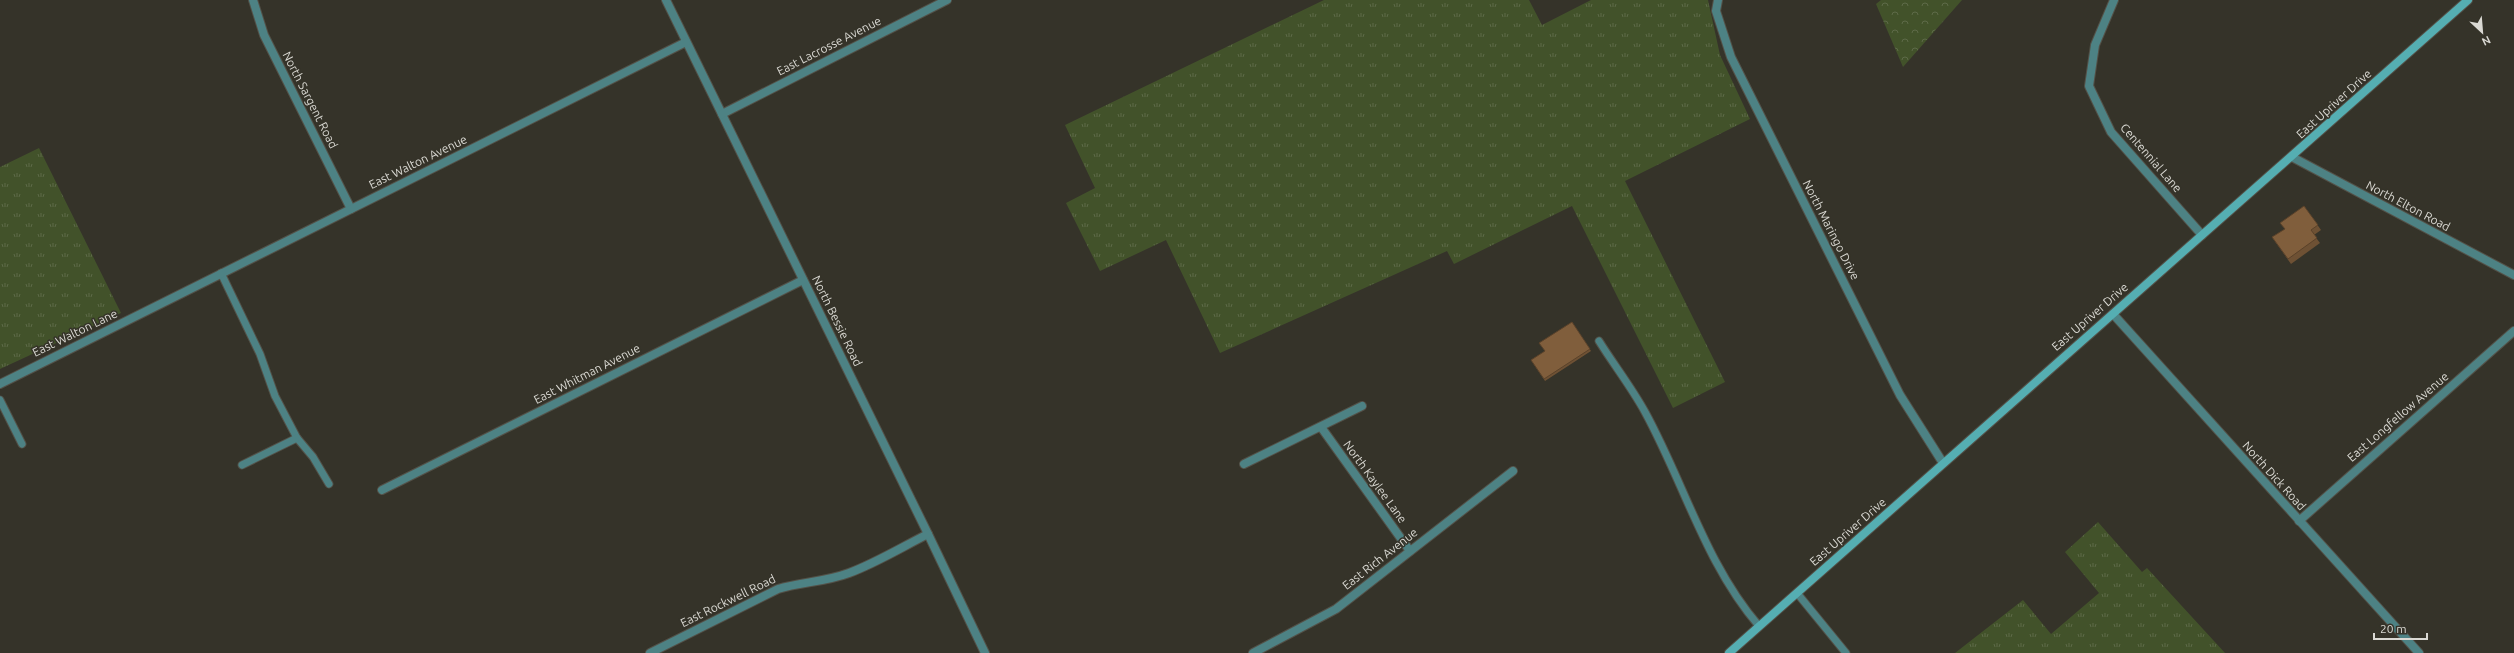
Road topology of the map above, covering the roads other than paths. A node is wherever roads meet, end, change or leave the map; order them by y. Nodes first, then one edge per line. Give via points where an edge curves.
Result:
1 (253, 0) edge
2 (666, 0) edge
3 (946, 0) edge
4 (1718, 0) edge
5 (2114, 0) edge
6 (2465, 1) edge
7 (686, 42) junction
8 (722, 114) junction
9 (2292, 157) junction
10 (351, 209) junction
11 (2202, 235) junction
12 (221, 273) junction
13 (2514, 276) edge
14 (803, 280) junction
15 (161, 304) joint
16 (2113, 314) junction
17 (2514, 331) edge
18 (1599, 341) dead end
19 (0, 384) edge
20 (0, 400) edge
21 (1362, 406) dead end
22 (1321, 427) junction
23 (297, 438) junction
24 (22, 444) dead end
25 (1943, 463) junction
26 (1244, 464) dead end
27 (242, 465) dead end
28 (1513, 471) dead end
29 (328, 484) dead end
30 (382, 490) dead end
31 (2299, 521) junction
32 (928, 534) junction
33 (1410, 551) junction
34 (1797, 593) junction
35 (1759, 626) junction
36 (650, 653) edge
37 (985, 653) edge
38 (1253, 653) edge
39 (1729, 653) edge
40 (1846, 653) edge
41 (2419, 653) edge

1 - 10 street, North Sargent Road via 264,35
2 - 7 street, North Bessie Road
3 - 8 street, East Lacrosse Avenue
4 - 25 street, North Maringo Drive via 1716,11 1731,57 1900,395
5 - 11 street, Centennial Lane via 2095,45 2089,86 2111,132
6 - 9 main road, East Upriver Drive
7 - 8 street, North Bessie Road
7 - 10 street, East Walton Avenue
8 - 14 street, North Bessie Road
9 - 11 main road, East Upriver Drive
9 - 13 street, North Elton Road
10 - 12 street, East Walton Avenue
11 - 16 main road, East Upriver Drive
12 - 15 street, East Walton Avenue
12 - 23 lane via 260,354 275,396
14 - 30 street, East Whitman Avenue
14 - 32 street, North Bessie Road
15 - 19 street, East Walton Lane
16 - 25 main road, East Upriver Drive
16 - 31 street, North Dick Road
17 - 31 street, East Longfellow Avenue
18 - 35 lane via 1645,412 1738,603
20 - 24 lane
21 - 22 street
22 - 26 street
22 - 33 street, North Kaylee Lane
23 - 27 lane
23 - 29 lane via 313,457
25 - 34 main road, East Upriver Drive
28 - 33 street, East Rich Avenue
31 - 41 street, North Dick Road
32 - 36 street, East Rockwell Road via 850,573 821,582 799,583 778,589
32 - 37 street, North Bessie Road
33 - 38 street, East Rich Avenue via 1336,609
34 - 35 main road, East Upriver Drive
34 - 40 lane
35 - 39 main road, East Upriver Drive

